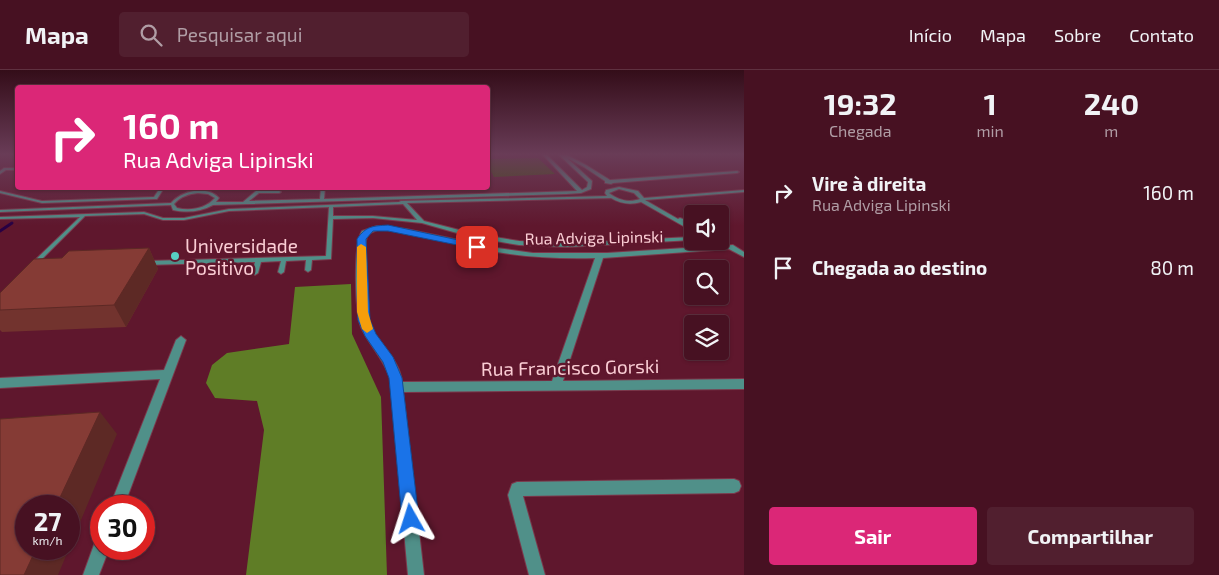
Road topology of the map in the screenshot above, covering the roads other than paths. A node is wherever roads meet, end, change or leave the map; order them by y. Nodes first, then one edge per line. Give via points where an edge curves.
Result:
1 (568, 179) edge
2 (586, 179) edge
3 (603, 179) edge
4 (652, 179) edge
5 (608, 182) junction
6 (161, 190) edge
7 (259, 190) edge
8 (280, 190) edge
9 (323, 190) edge
10 (608, 190) junction
11 (629, 190) junction
12 (744, 191) edge
13 (0, 192) edge
14 (581, 192) junction
15 (610, 197) junction
16 (392, 198) junction
17 (642, 199) junction
18 (105, 200) junction
19 (322, 200) junction
20 (277, 202) junction
21 (244, 203) junction
22 (172, 204) junction
23 (212, 204) junction
24 (404, 204) junction
25 (251, 206) junction
26 (331, 206) junction
27 (98, 207) junction
28 (76, 208) junction
29 (1, 212) edge
30 (70, 215) junction
31 (84, 215) junction
32 (673, 217) junction
33 (0, 218) edge
34 (331, 218) junction
35 (684, 220) edge
36 (422, 222) junction
37 (684, 224) edge
38 (684, 239) edge
39 (600, 254) junction
40 (744, 254) edge
41 (284, 259) junction
42 (309, 259) junction
43 (258, 260) junction
44 (141, 264) edge
45 (38, 267) edge
46 (308, 270) dead end
47 (281, 272) dead end
48 (254, 273) dead end
49 (181, 340) dead end
50 (168, 374) junction
51 (0, 383) edge
52 (744, 384) edge
53 (556, 386) junction
54 (397, 387) junction
55 (734, 486) dead end
56 (121, 495) edge
57 (97, 560) edge
58 (91, 575) edge
59 (416, 575) edge
60 (537, 575) edge

1 - 14 lane
2 - 14 lane via 590,182 589,188
3 - 5 lane
4 - 5 lane
5 - 10 lane
5 - 11 lane
6 - 18 lane via 155,198
7 - 8 lane
7 - 21 lane
8 - 20 lane
9 - 19 lane
10 - 11 lane
10 - 15 lane
11 - 17 lane
12 - 17 lane
13 - 18 lane via 42,202
14 - 16 lane
15 - 17 lane via 628,202
15 - 24 lane
16 - 19 lane
16 - 24 lane
17 - 32 lane
18 - 27 lane
19 - 20 lane
20 - 25 lane
21 - 23 lane
21 - 25 lane
22 - 23 lane via 176,209 187,211
22 - 23 lane via 184,195 201,192 216,196
22 - 27 lane
24 - 26 lane
24 - 36 lane
25 - 26 lane
25 - 31 lane via 184,219 163,219 144,213
26 - 34 lane
27 - 28 lane
28 - 29 lane
28 - 30 lane
30 - 31 lane
30 - 33 lane
31 - 45 lane via 31,267
32 - 35 lane
32 - 37 lane
34 - 36 lane via 374,217
34 - 42 lane via 329,258
36 - 38 lane via 495,240 544,245
39 - 40 street, Rua Adviga Lipinski via 730,247
39 - 53 street
39 - 54 street, Rua Adviga Lipinski via 556,256 517,253 401,230 372,229 361,242 364,320 394,370
41 - 42 lane
41 - 43 lane
41 - 47 lane
42 - 46 lane
43 - 44 lane
43 - 48 lane
49 - 50 street
50 - 51 street
50 - 56 street
52 - 53 street, Rua Francisco Gorski
53 - 54 street, Rua Francisco Gorski
54 - 59 street
55 - 60 street via 517,489 515,495
57 - 58 street

